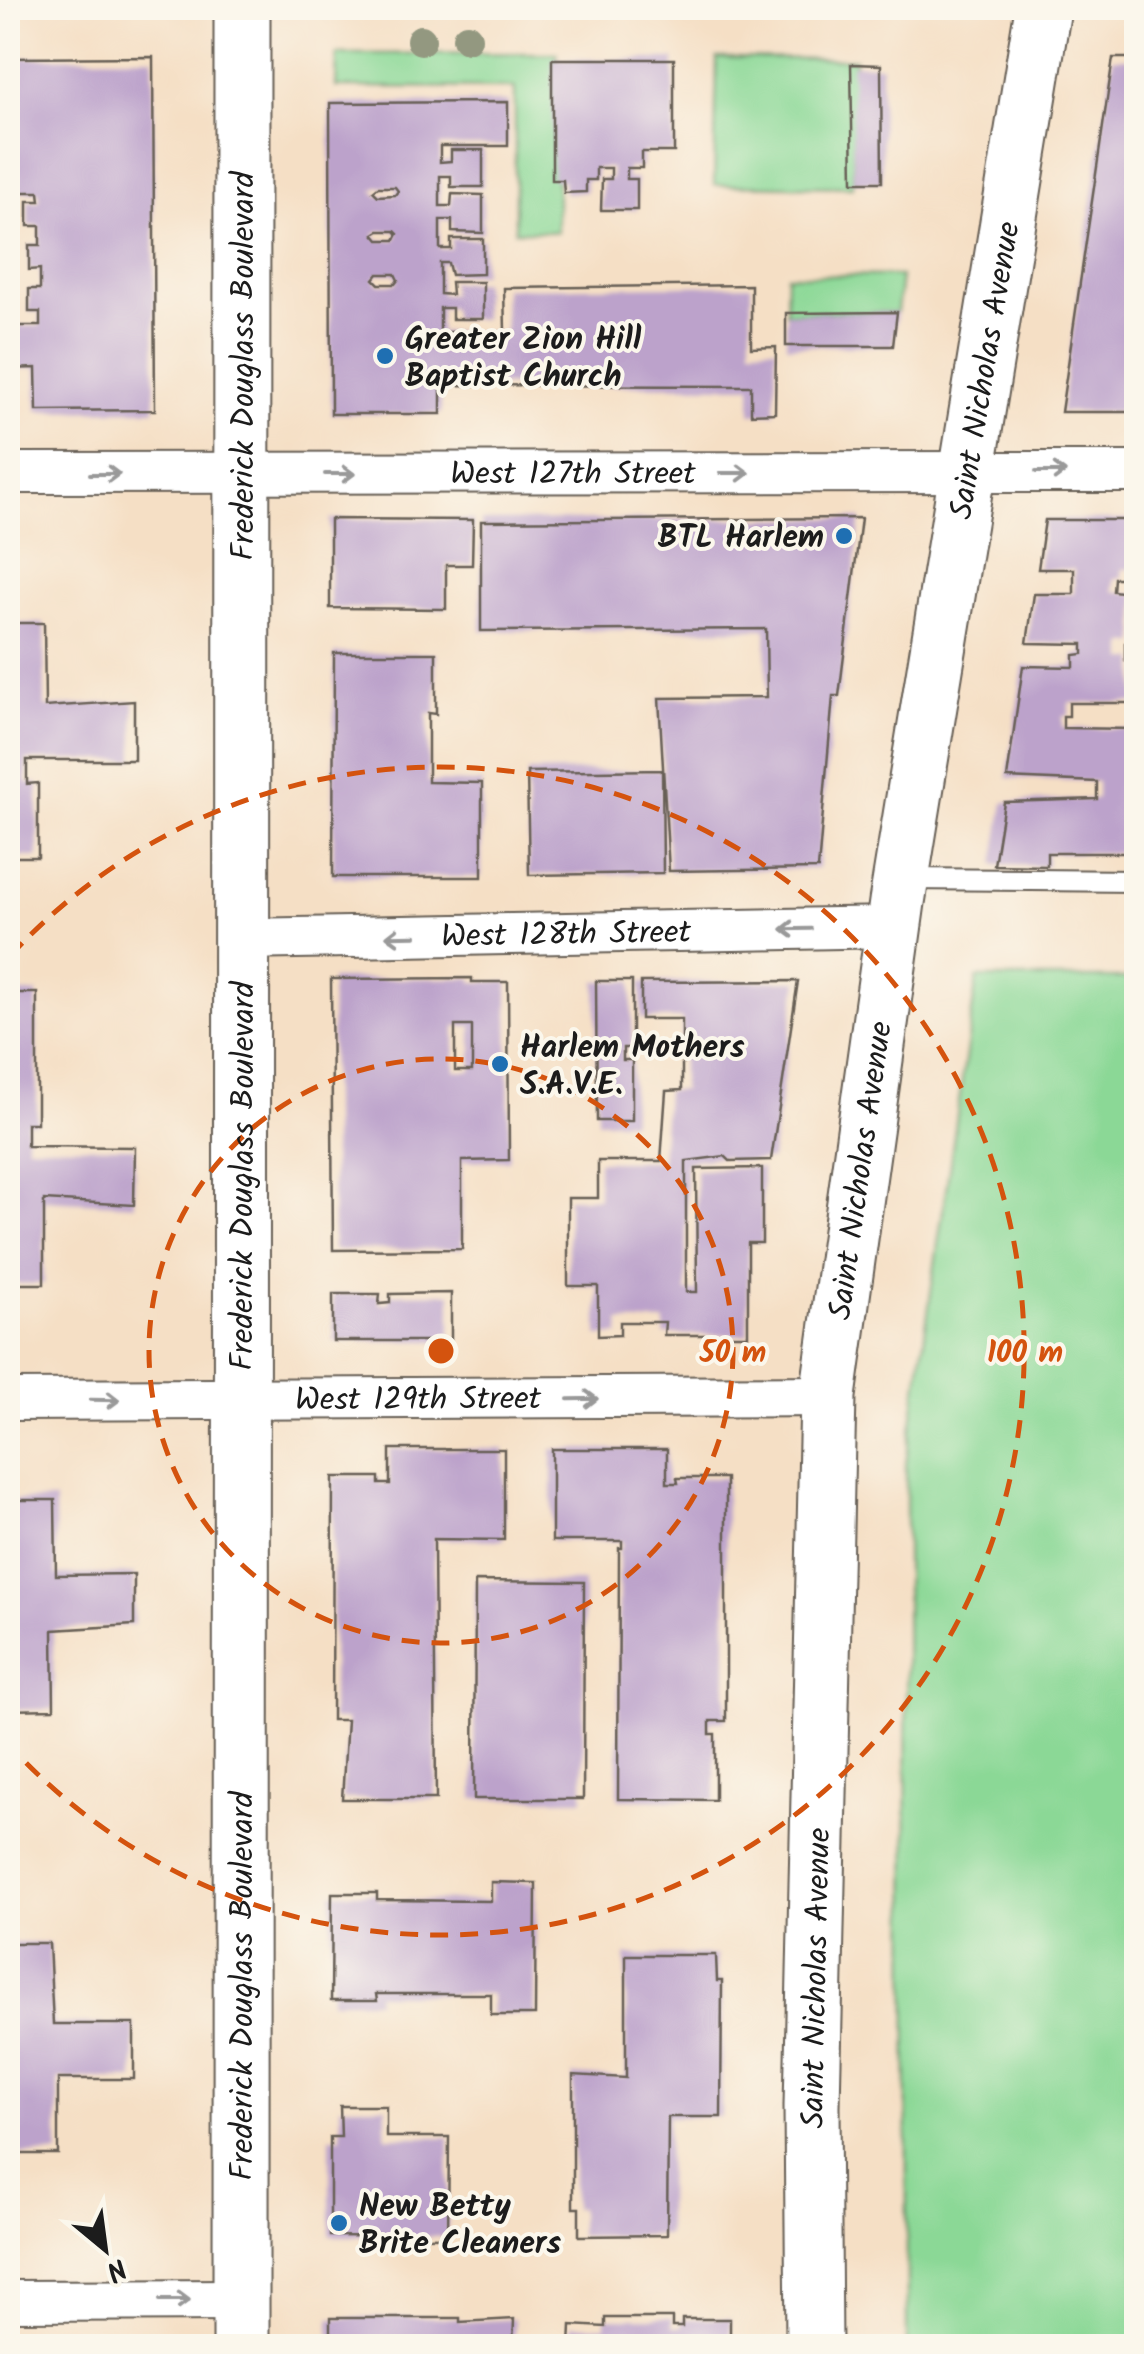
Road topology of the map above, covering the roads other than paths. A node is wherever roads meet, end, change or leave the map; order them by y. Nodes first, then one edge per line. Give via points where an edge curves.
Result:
1 (242, 8) edge
2 (1043, 8) edge
3 (965, 472) junction
4 (1136, 472) edge
5 (8, 473) edge
6 (242, 474) junction
7 (1136, 881) edge
8 (897, 903) junction
9 (241, 939) junction
10 (828, 1396) junction
11 (8, 1400) edge
12 (240, 1402) junction
13 (8, 2302) edge
14 (241, 2323) edge
15 (814, 2346) edge

1 - 6 main road, Frederick Douglass Boulevard
2 - 3 main road, Saint Nicholas Avenue
3 -> 4 street, West 127th Street
6 -> 3 street, West 127th Street
3 - 8 main road, Saint Nicholas Avenue
5 -> 6 street, West 127th Street
6 - 9 main road, Frederick Douglass Boulevard
7 - 8 lane
8 -> 9 street, West 128th Street
8 - 10 main road, Saint Nicholas Avenue
9 - 12 main road, Frederick Douglass Boulevard
12 -> 10 street, West 129th Street
10 - 15 main road, Saint Nicholas Avenue via 812,2106
11 -> 12 street, West 129th Street
12 - 14 main road, Frederick Douglass Boulevard
13 -> 14 street

